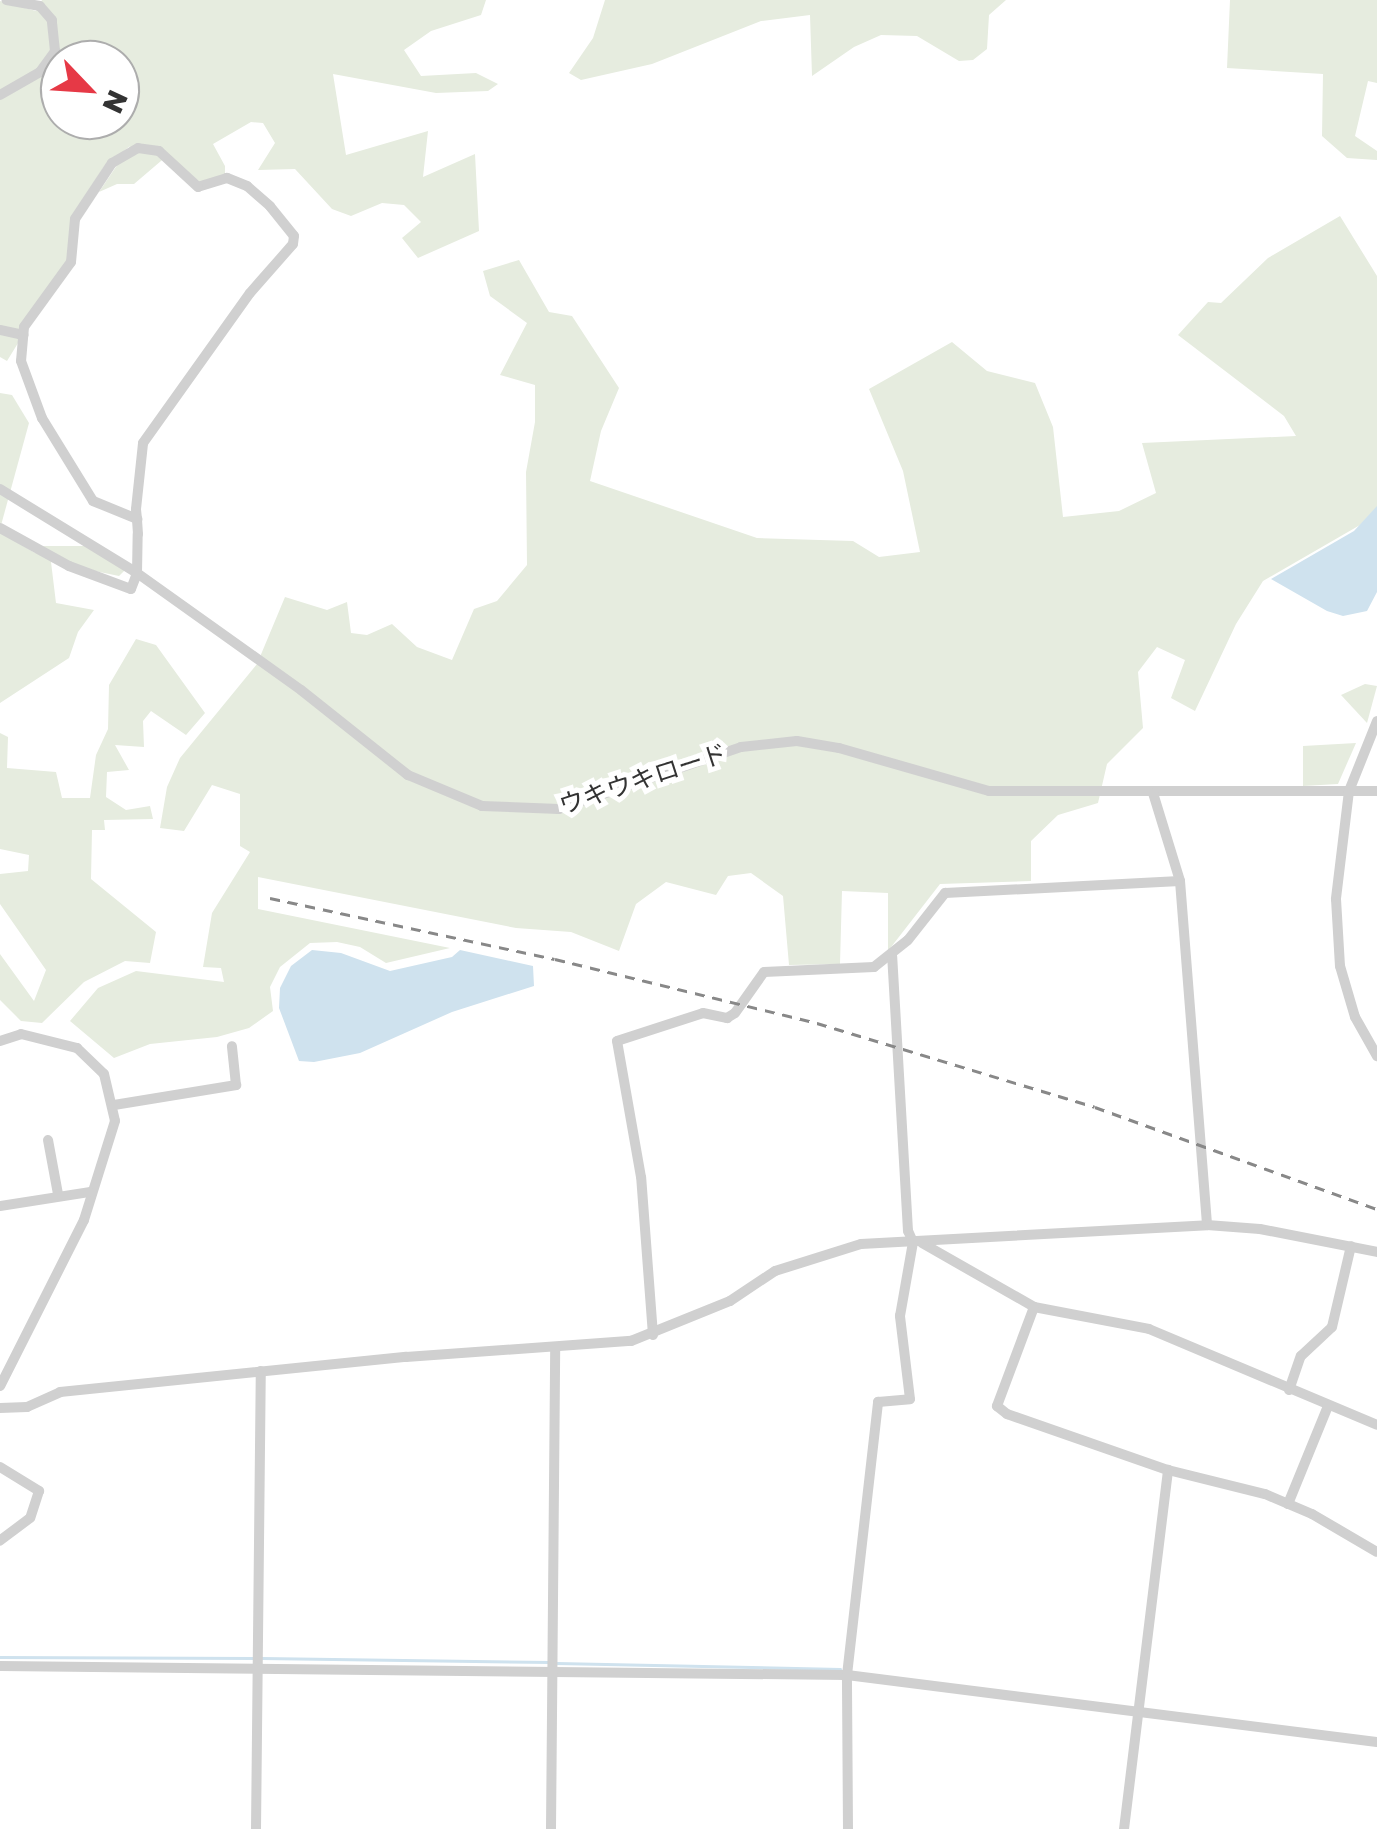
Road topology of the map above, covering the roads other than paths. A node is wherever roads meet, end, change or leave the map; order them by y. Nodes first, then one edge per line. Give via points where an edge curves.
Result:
1 (6, 0) edge
2 (54, 40) edge
3 (40, 72) edge
4 (0, 94) edge
5 (0, 330) edge
6 (23, 335) junction
7 (0, 489) edge
8 (137, 519) junction
9 (0, 528) edge
10 (137, 573) junction
11 (1377, 720) edge
12 (1377, 791) edge
13 (1349, 792) junction
14 (1153, 793) junction
15 (1180, 881) junction
16 (892, 956) junction
17 (0, 1041) edge
18 (232, 1046) dead end
19 (1377, 1056) edge
20 (114, 1106) junction
21 (48, 1140) dead end
22 (89, 1192) junction
23 (58, 1194) junction
24 (0, 1206) edge
25 (1207, 1224) junction
26 (917, 1242) junction
27 (1351, 1246) junction
28 (1377, 1252) edge
29 (1034, 1307) junction
30 (653, 1335) junction
31 (555, 1348) junction
32 (261, 1371) junction
33 (0, 1386) edge
34 (1288, 1390) junction
35 (1328, 1406) junction
36 (0, 1408) edge
37 (1377, 1425) edge
38 (0, 1467) edge
39 (1168, 1470) junction
40 (1288, 1504) junction
41 (0, 1541) edge
42 (1377, 1552) edge
43 (257, 1661) junction
44 (552, 1665) junction
45 (0, 1666) edge
46 (848, 1675) junction
47 (1138, 1714) junction
48 (1377, 1742) edge
49 (256, 1829) edge
50 (551, 1829) edge
51 (848, 1829) edge
52 (1124, 1829) edge

1 - 2 street via 40,6 52,20
3 - 4 street
5 - 6 street
6 - 8 street via 20,361 72,470 93,501
6 - 8 street via 71,262 75,219 107,168 129,150 159,151 198,187 228,178 242,182 294,236 287,255 250,293 149,430 140,452
7 - 10 street, ウキウキロード
8 - 10 street
9 - 10 street via 68,566 131,589
10 - 14 street, ウキウキロード via 408,775 482,806 559,809 741,747 797,741 989,792
11 - 13 street
12 - 13 street, ウキウキロード
13 - 14 street, ウキウキロード
13 - 19 street via 1336,899 1340,966 1355,1017
14 - 15 street
15 - 16 street via 945,893
15 - 25 street
16 - 26 street via 908,1230
16 - 30 street via 852,970 764,972 736,1014 703,1014 617,1041 640,1177
17 - 20 street via 21,1034 77,1048 104,1074
18 - 20 street via 236,1085
20 - 22 street
21 - 23 street
22 - 23 street
22 - 33 street via 84,1220
23 - 24 street
25 - 26 street
25 - 27 street
26 - 29 street
26 - 30 street via 861,1244 775,1271 730,1301
26 - 46 street via 900,1316 910,1398 878,1402
27 - 28 street
27 - 34 street via 1332,1326 1301,1356
29 - 34 street via 1149,1329
29 - 39 street via 997,1406
30 - 31 street
31 - 32 street
31 - 44 street
32 - 36 street via 60,1392 27,1406
32 - 43 street
34 - 35 street
35 - 37 street
35 - 40 street
38 - 41 street via 38,1491 30,1518
39 - 40 street
39 - 47 street
40 - 42 street
43 - 44 street
43 - 45 street
43 - 49 street
44 - 46 street
44 - 50 street
46 - 47 street
46 - 51 street
47 - 48 street
47 - 52 street

